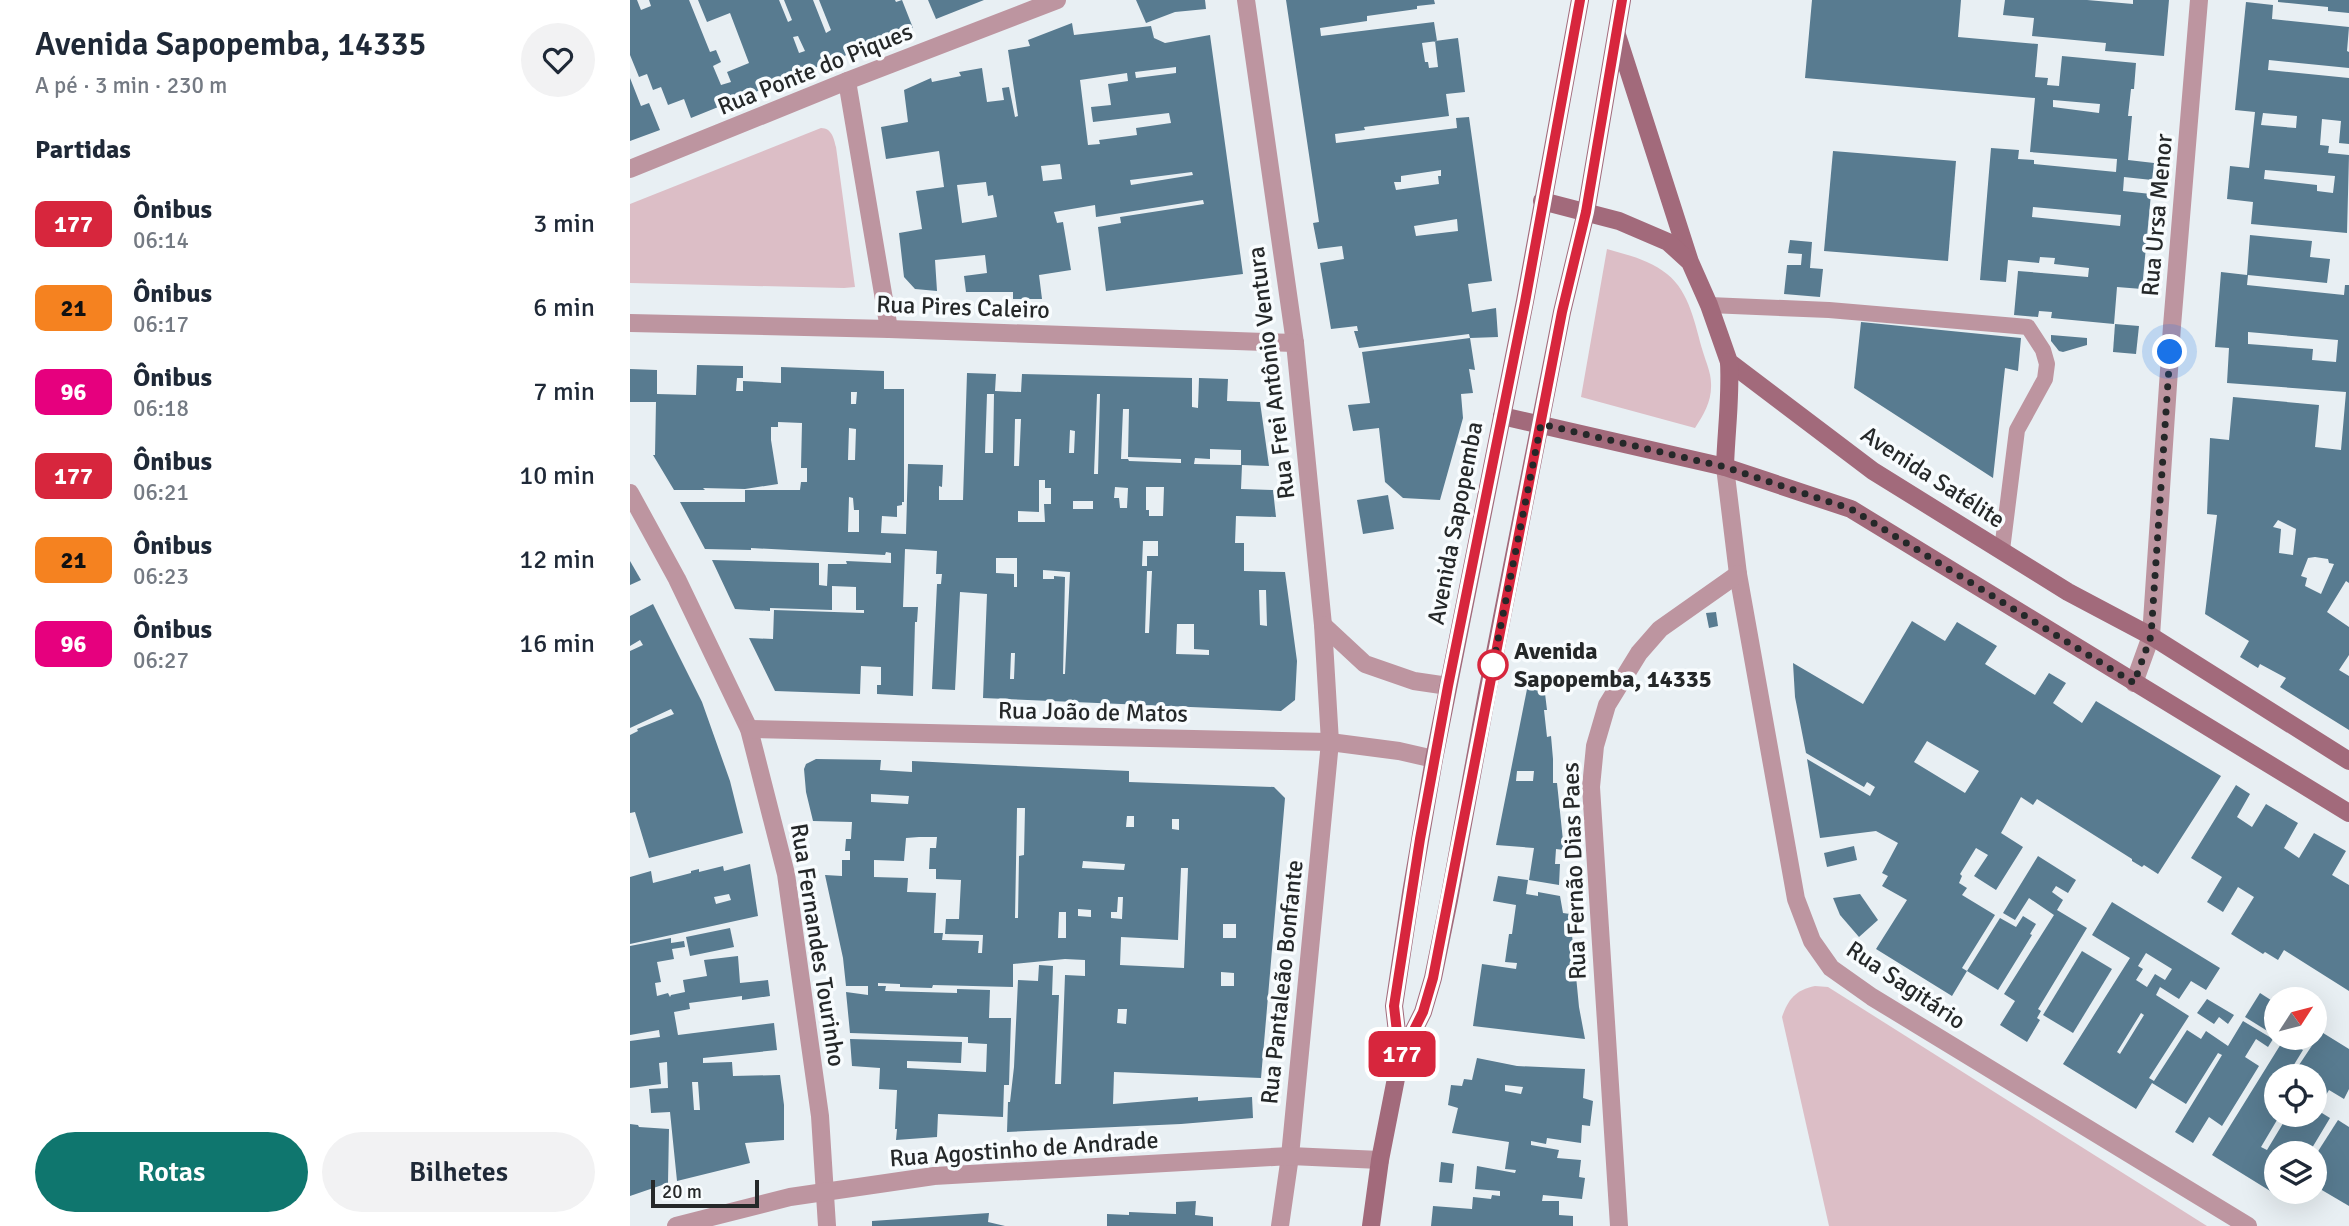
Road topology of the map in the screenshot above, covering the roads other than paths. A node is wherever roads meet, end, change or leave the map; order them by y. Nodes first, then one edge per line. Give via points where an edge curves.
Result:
1 (1057, 0) edge
2 (1245, 0) edge
3 (1580, 0) edge
4 (1622, 0) edge
5 (2199, 0) edge
6 (1616, 33) junction
7 (847, 81) junction
8 (630, 169) edge
9 (1542, 201) junction
10 (1586, 212) junction
11 (1690, 262) junction
12 (1709, 305) junction
13 (630, 323) edge
14 (890, 329) junction
15 (1295, 343) junction
16 (1729, 362) junction
17 (1502, 416) junction
18 (1541, 424) junction
19 (1725, 467) junction
20 (630, 494) edge
21 (2002, 550) junction
22 (1738, 574) junction
23 (1323, 625) junction
24 (2151, 636) junction
25 (2134, 683) junction
26 (1448, 686) junction
27 (749, 729) junction
28 (1330, 742) junction
29 (1434, 759) junction
30 (2349, 761) edge
31 (2349, 813) edge
32 (1400, 1058) junction
33 (1290, 1156) junction
34 (1380, 1160) junction
35 (825, 1191) junction
36 (676, 1226) edge
37 (827, 1226) edge
38 (1280, 1226) edge
39 (1371, 1226) edge
40 (1619, 1226) edge
41 (2248, 1226) edge

1 - 7 street, Rua Ponte do Piques
2 - 15 street, Rua Frei Antônio Ventura
3 - 9 main road, Avenida Sapopemba
4 - 6 main road, Avenida Sapopemba
5 - 24 street, Rua Ursa Menor
6 - 10 main road, Avenida Sapopemba
6 - 11 main road
7 - 8 street, Rua Ponte do Piques
7 - 14 street
9 - 10 main road
9 - 17 main road, Avenida Sapopemba
10 - 11 main road via 1651,233
10 - 18 main road, Avenida Sapopemba
11 - 12 main road
12 - 16 main road
12 - 21 lane via 2028,327 2047,364 2045,379 2017,430
13 - 14 street, Rua Pires Caleiro
14 - 15 street, Rua Pires Caleiro
15 - 23 street, Rua Frei Antônio Ventura
16 - 19 main road
16 - 21 main road, Avenida Satélite via 1873,471
17 - 18 main road
17 - 26 main road, Avenida Sapopemba
18 - 19 main road
18 - 32 main road, Avenida Sapopemba via 1433,978 1423,1012
19 - 22 street, Rua Sagitário
19 - 25 main road via 1851,509
20 - 27 street, Rua Fernandes Tourinho via 677,579
21 - 24 main road, Avenida Satélite
22 - 40 street, Rua Fernão Dias Paes via 1660,629 1639,653 1607,705 1595,746 1591,787
22 - 41 street, Rua Sagitário via 1796,899 1811,941 1831,968 1872,998
23 - 26 street via 1365,664 1415,681
23 - 28 street, Rua Frei Antônio Ventura
24 - 25 street, Rua Ursa Menor
24 - 30 main road, Avenida Satélite
25 - 31 main road
26 - 29 main road, Avenida Sapopemba
27 - 28 street, Rua João de Matos
27 - 35 street, Rua Fernandes Tourinho via 786,874 821,1116
28 - 29 street, Rua João de Matos
28 - 33 street, Rua Pantaleão Bonfante
29 - 32 main road, Avenida Sapopemba via 1394,1006
32 - 34 main road, Avenida Sapopemba
33 - 34 street, Rua Agostinho de Andrade
33 - 35 street, Rua Agostinho de Andrade via 934,1176
33 - 38 street, Rua Pantaleão Bonfante
34 - 39 main road, Avenida Sapopemba
35 - 36 street, Rua Agostinho de Andrade
35 - 37 street, Rua Fernandes Tourinho

